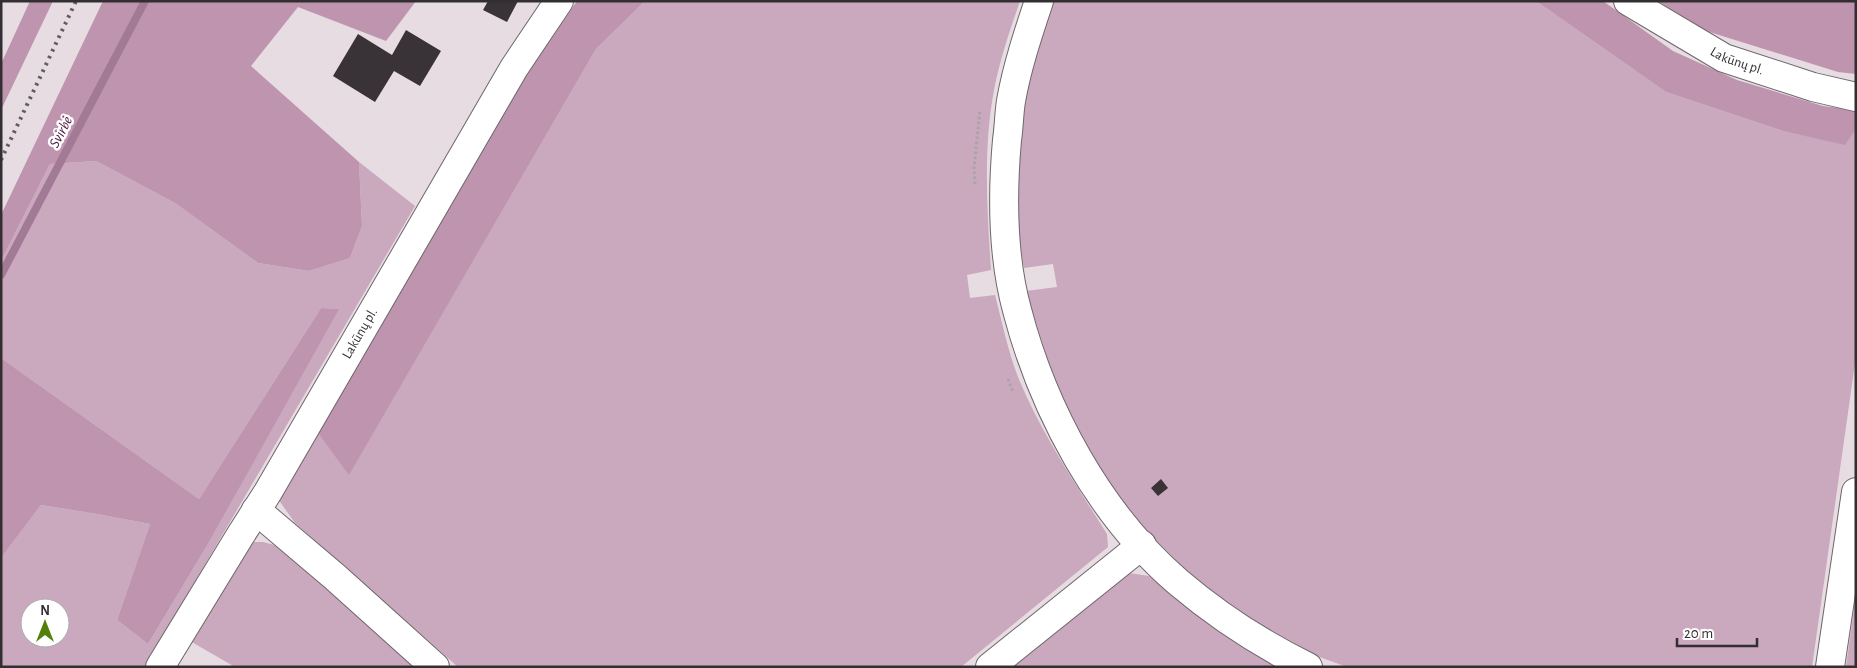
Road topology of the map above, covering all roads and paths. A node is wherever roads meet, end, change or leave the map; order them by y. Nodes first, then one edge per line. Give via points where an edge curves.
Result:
1 (559, 1) edge
2 (1039, 1) edge
3 (1628, 1) edge
4 (1856, 97) edge
5 (1856, 492) edge
6 (256, 510) junction
7 (1142, 545) junction
8 (160, 667) edge
9 (436, 667) edge
10 (990, 667) edge
11 (1308, 667) edge
12 (1830, 667) edge

1 - 6 street, Lakūnų pl. via 514,68
2 - 7 street via 1011,101 1004,184 1006,249 1016,308 1033,363 1083,468 1111,509
3 - 4 street, Lakūnų pl. via 1724,58 1813,87
5 - 12 street
6 - 8 street, Lakūnų pl.
6 - 9 street
7 - 10 street
7 - 11 street via 1178,582 1240,629

